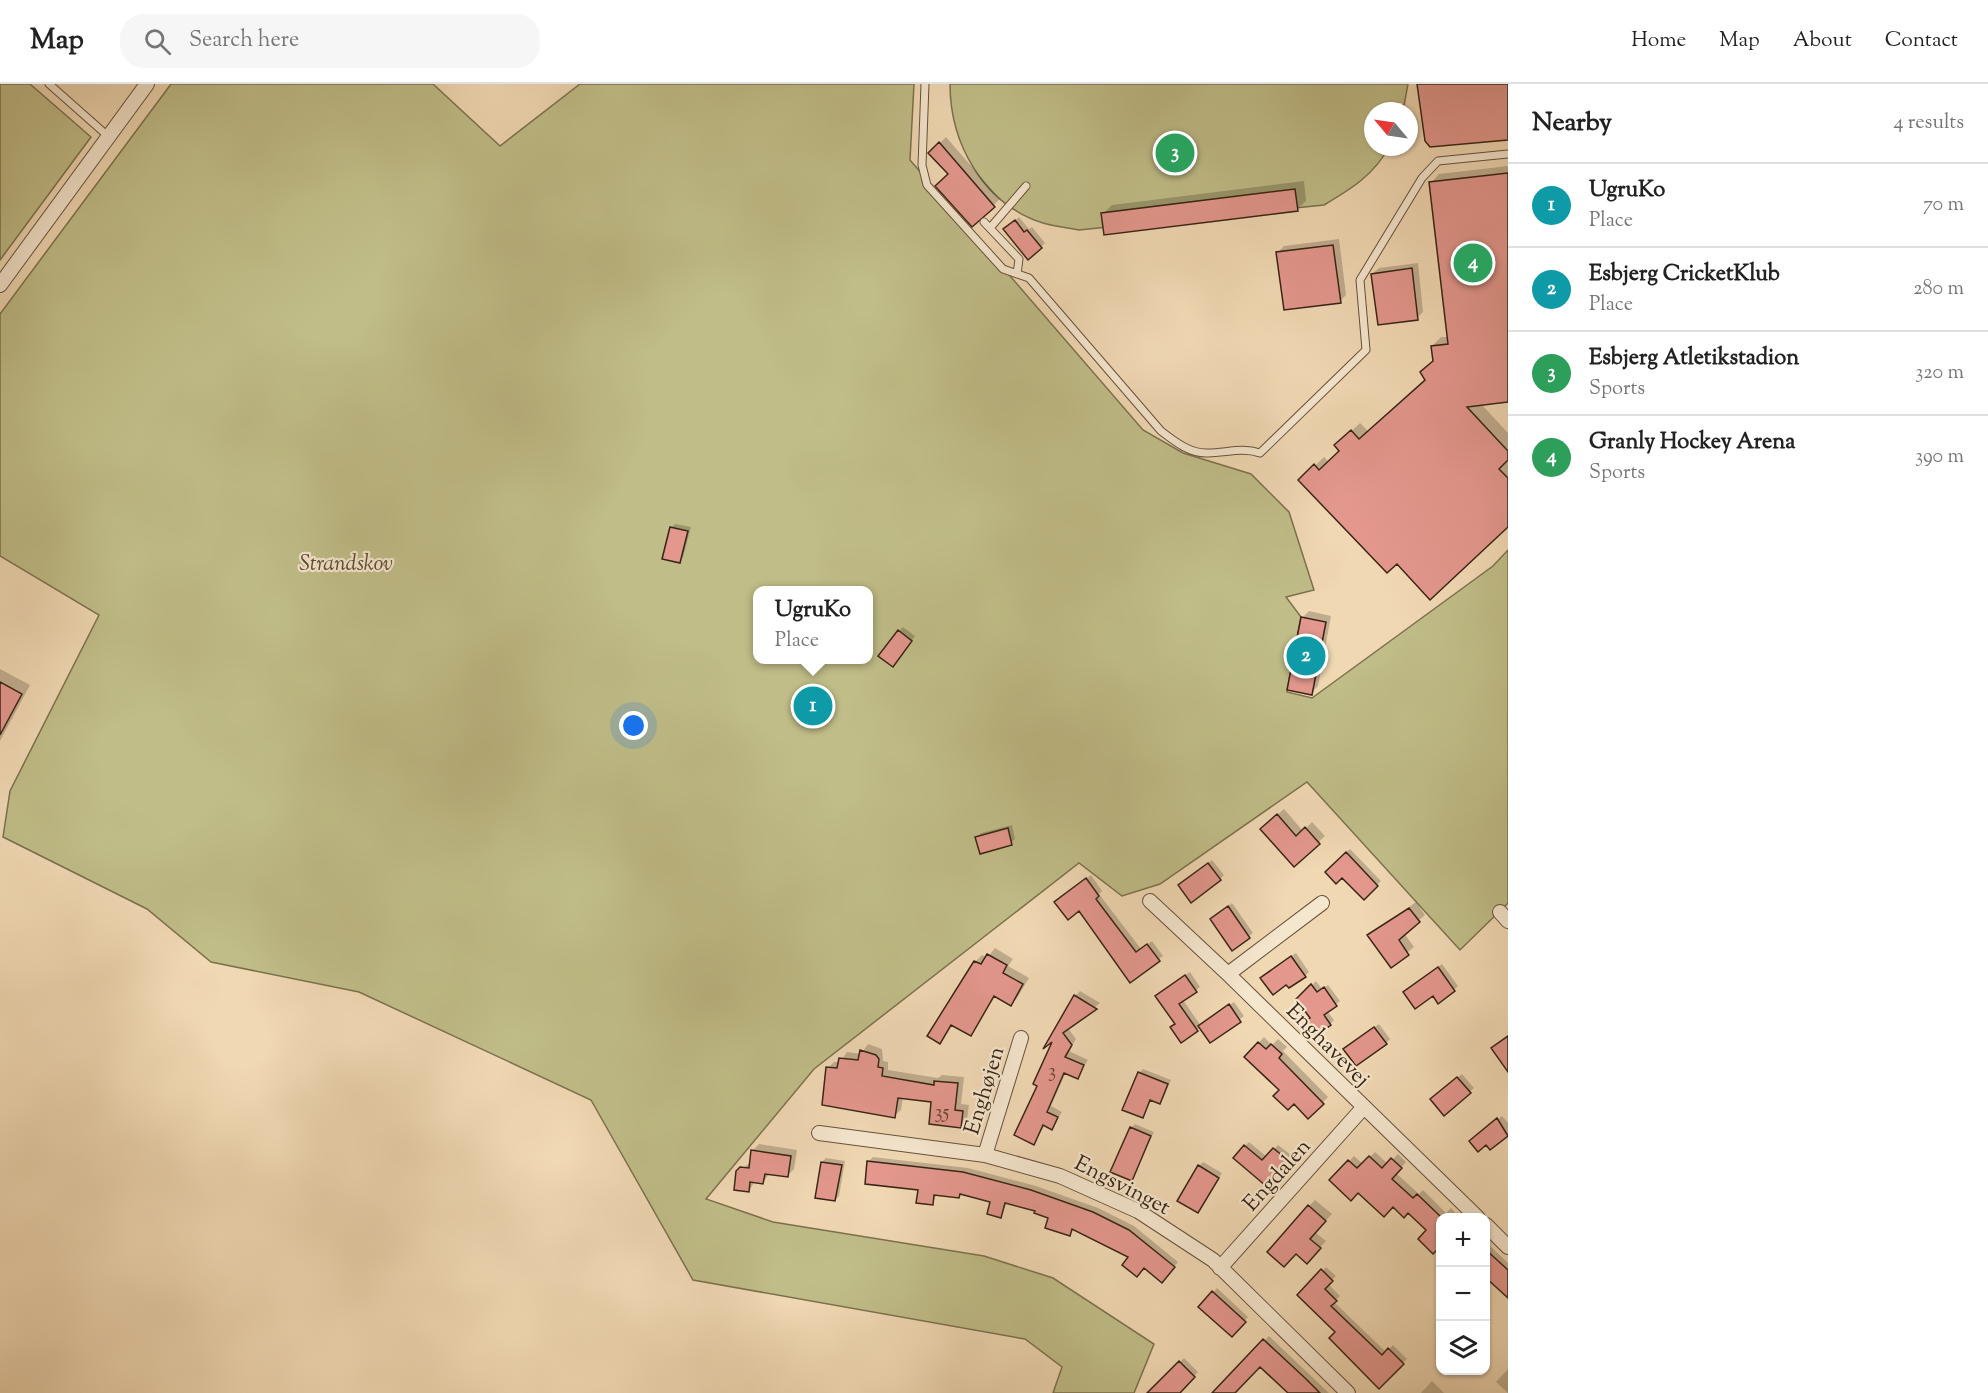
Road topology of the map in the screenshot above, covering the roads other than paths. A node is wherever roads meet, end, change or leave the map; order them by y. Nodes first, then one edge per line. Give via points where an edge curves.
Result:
1 (49, 84) edge
2 (147, 84) edge
3 (925, 84) edge
4 (109, 137) junction
5 (1508, 154) edge
6 (1026, 186) dead end
7 (984, 222) dead end
8 (990, 228) junction
9 (1017, 274) junction
10 (0, 285) edge
11 (1150, 901) dead end
12 (1322, 903) dead end
13 (1228, 974) junction
14 (1021, 1038) dead end
15 (1363, 1108) junction
16 (819, 1133) dead end
17 (985, 1155) junction
18 (1473, 1213) edge
19 (1490, 1230) edge
20 (1508, 1247) edge
21 (1221, 1269) junction
22 (1348, 1393) edge

1 - 4 lane
2 - 4 street
3 - 9 lane via 922,165 927,184 1002,269
4 - 10 street
5 - 9 lane via 1438,161 1422,178 1360,280 1366,350 1260,453 1247,449 1205,454 1181,446 1161,431 1029,278
6 - 8 lane
7 - 8 lane
8 - 9 lane via 1019,259
11 - 13 street, Enghavevej
12 - 13 street
13 - 15 street, Enghavevej
14 - 17 street, Enghøjen
15 - 18 street, Enghavevej
15 - 21 street, Engdalen
16 - 17 street, Engsvinget
17 - 21 street, Engsvinget via 1060,1176 1138,1211
19 - 20 street
21 - 22 street, Engsvinget

